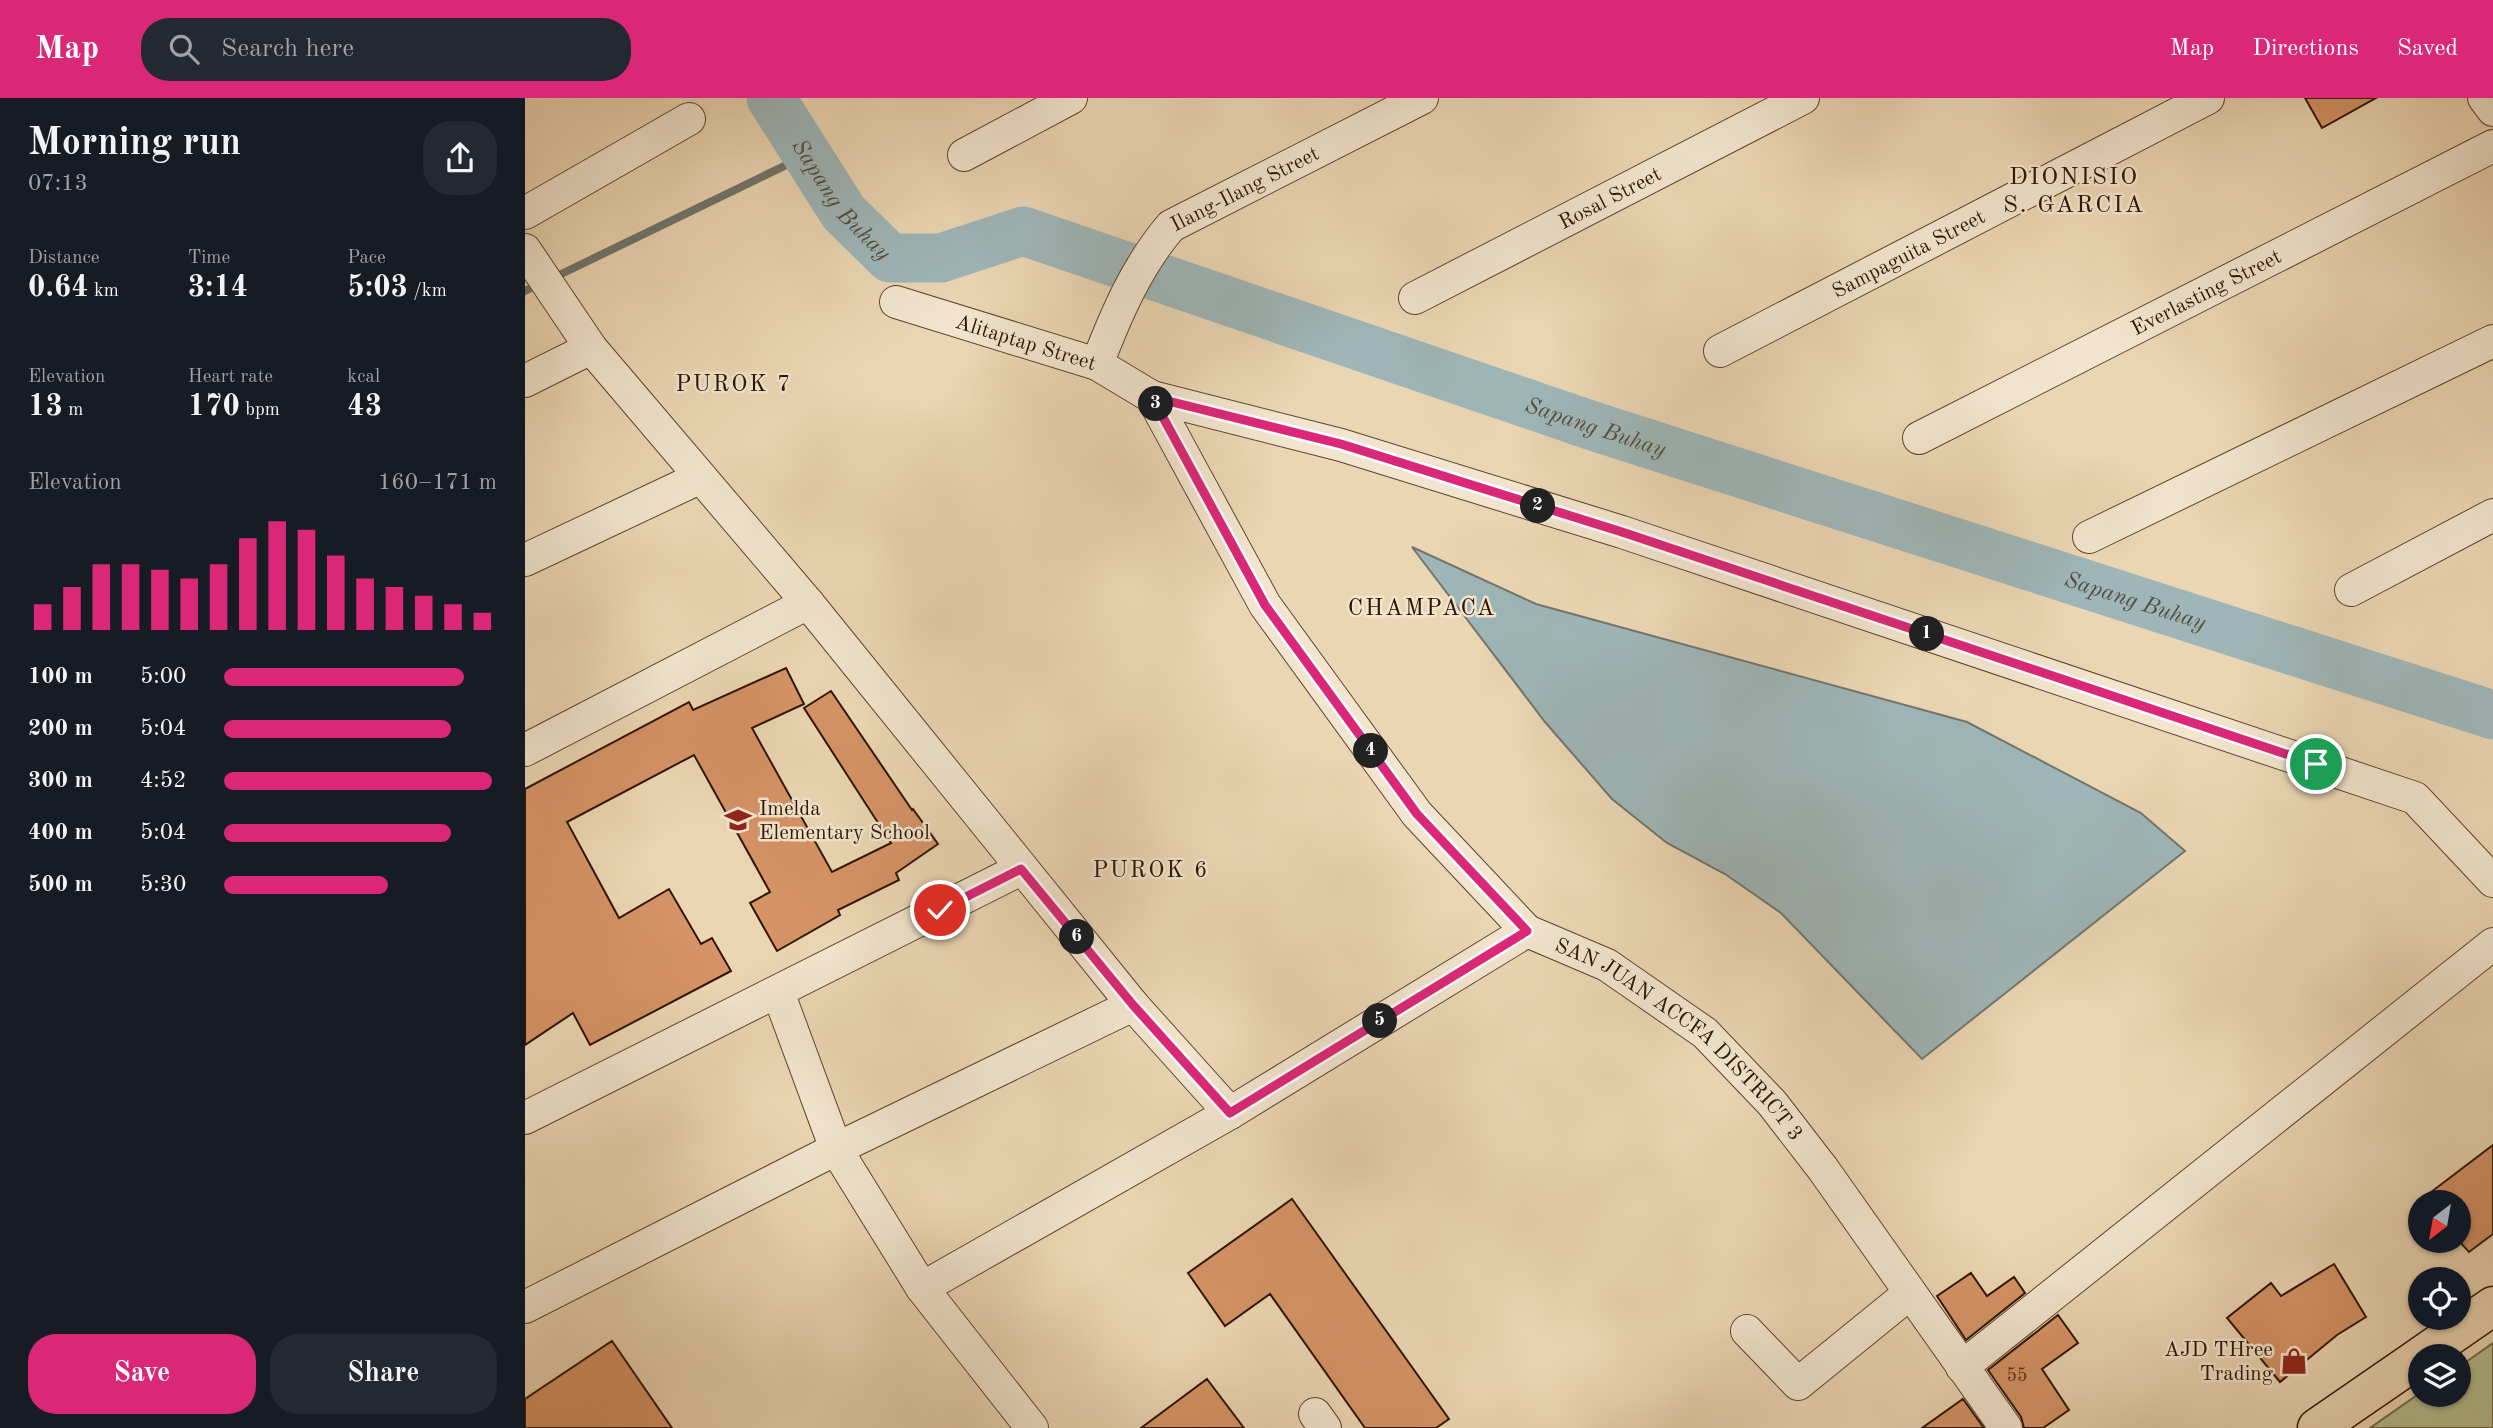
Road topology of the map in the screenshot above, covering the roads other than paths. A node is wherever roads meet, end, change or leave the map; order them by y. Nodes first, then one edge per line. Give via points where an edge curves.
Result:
1 (1071, 98) edge
2 (1422, 98) edge
3 (1803, 98) edge
4 (2208, 98) edge
5 (2484, 98) edge
6 (2493, 110) edge
7 (689, 119) dead end
8 (2493, 146) edge
9 (964, 155) dead end
10 (525, 213) edge
11 (534, 264) edge
12 (1415, 298) dead end
13 (897, 302) dead end
14 (2491, 346) edge
15 (591, 348) junction
16 (1720, 351) dead end
17 (1097, 364) junction
18 (525, 382) edge
19 (1152, 397) junction
20 (1919, 438) dead end
21 (699, 478) junction
22 (2493, 515) edge
23 (2089, 537) dead end
24 (525, 560) edge
25 (2350, 590) dead end
26 (808, 603) junction
27 (525, 750) edge
28 (1021, 869) junction
29 (2493, 881) edge
30 (1527, 931) junction
31 (2493, 944) edge
32 (778, 992) junction
33 (1133, 1005) junction
34 (1230, 1113) junction
35 (525, 1118) edge
36 (835, 1149) junction
37 (922, 1288) junction
38 (1910, 1293) junction
39 (2493, 1306) edge
40 (525, 1307) edge
41 (1747, 1331) dead end
42 (2439, 1344) edge
43 (1962, 1367) junction
44 (2408, 1369) edge
45 (2356, 1416) edge
46 (1033, 1428) edge
47 (2006, 1428) edge
48 (2317, 1428) edge

1 - 9 street
2 - 17 street, Ilang-Ilang Street via 1171,226 1153,247 1120,305
3 - 12 street, Rosal Street
4 - 16 street, Sampaguita Street
5 - 6 street
7 - 10 street
8 - 20 street, Everlasting Street
11 - 15 street
13 - 17 street, Alitaptap Street
14 - 23 street
15 - 18 street
15 - 21 street
17 - 19 street, Alitaptap Street
19 - 29 street, Alitaptap Street via 1341,444 1622,532 2415,798
19 - 30 street via 1265,605 1417,814
21 - 24 street
21 - 26 street
22 - 25 street
26 - 27 street
26 - 28 street
28 - 32 street
28 - 33 street
30 - 34 street, SAN JUAN ACCFA DISTRICT 3
30 - 38 street, SAN JUAN ACCFA DISTRICT 3 via 1607,965 1705,1033 1772,1103
31 - 43 street
32 - 35 street
32 - 36 street
33 - 34 street
33 - 36 street
34 - 37 street, SAN JUAN ACCFA DISTRICT 3
36 - 37 street
36 - 40 street
37 - 46 street
38 - 41 street via 1798,1384
38 - 43 street, SAN JUAN ACCFA DISTRICT 3
39 - 42 main road
43 - 47 street, SAN JUAN ACCFA DISTRICT 3
44 - 45 main road
45 - 48 main road

